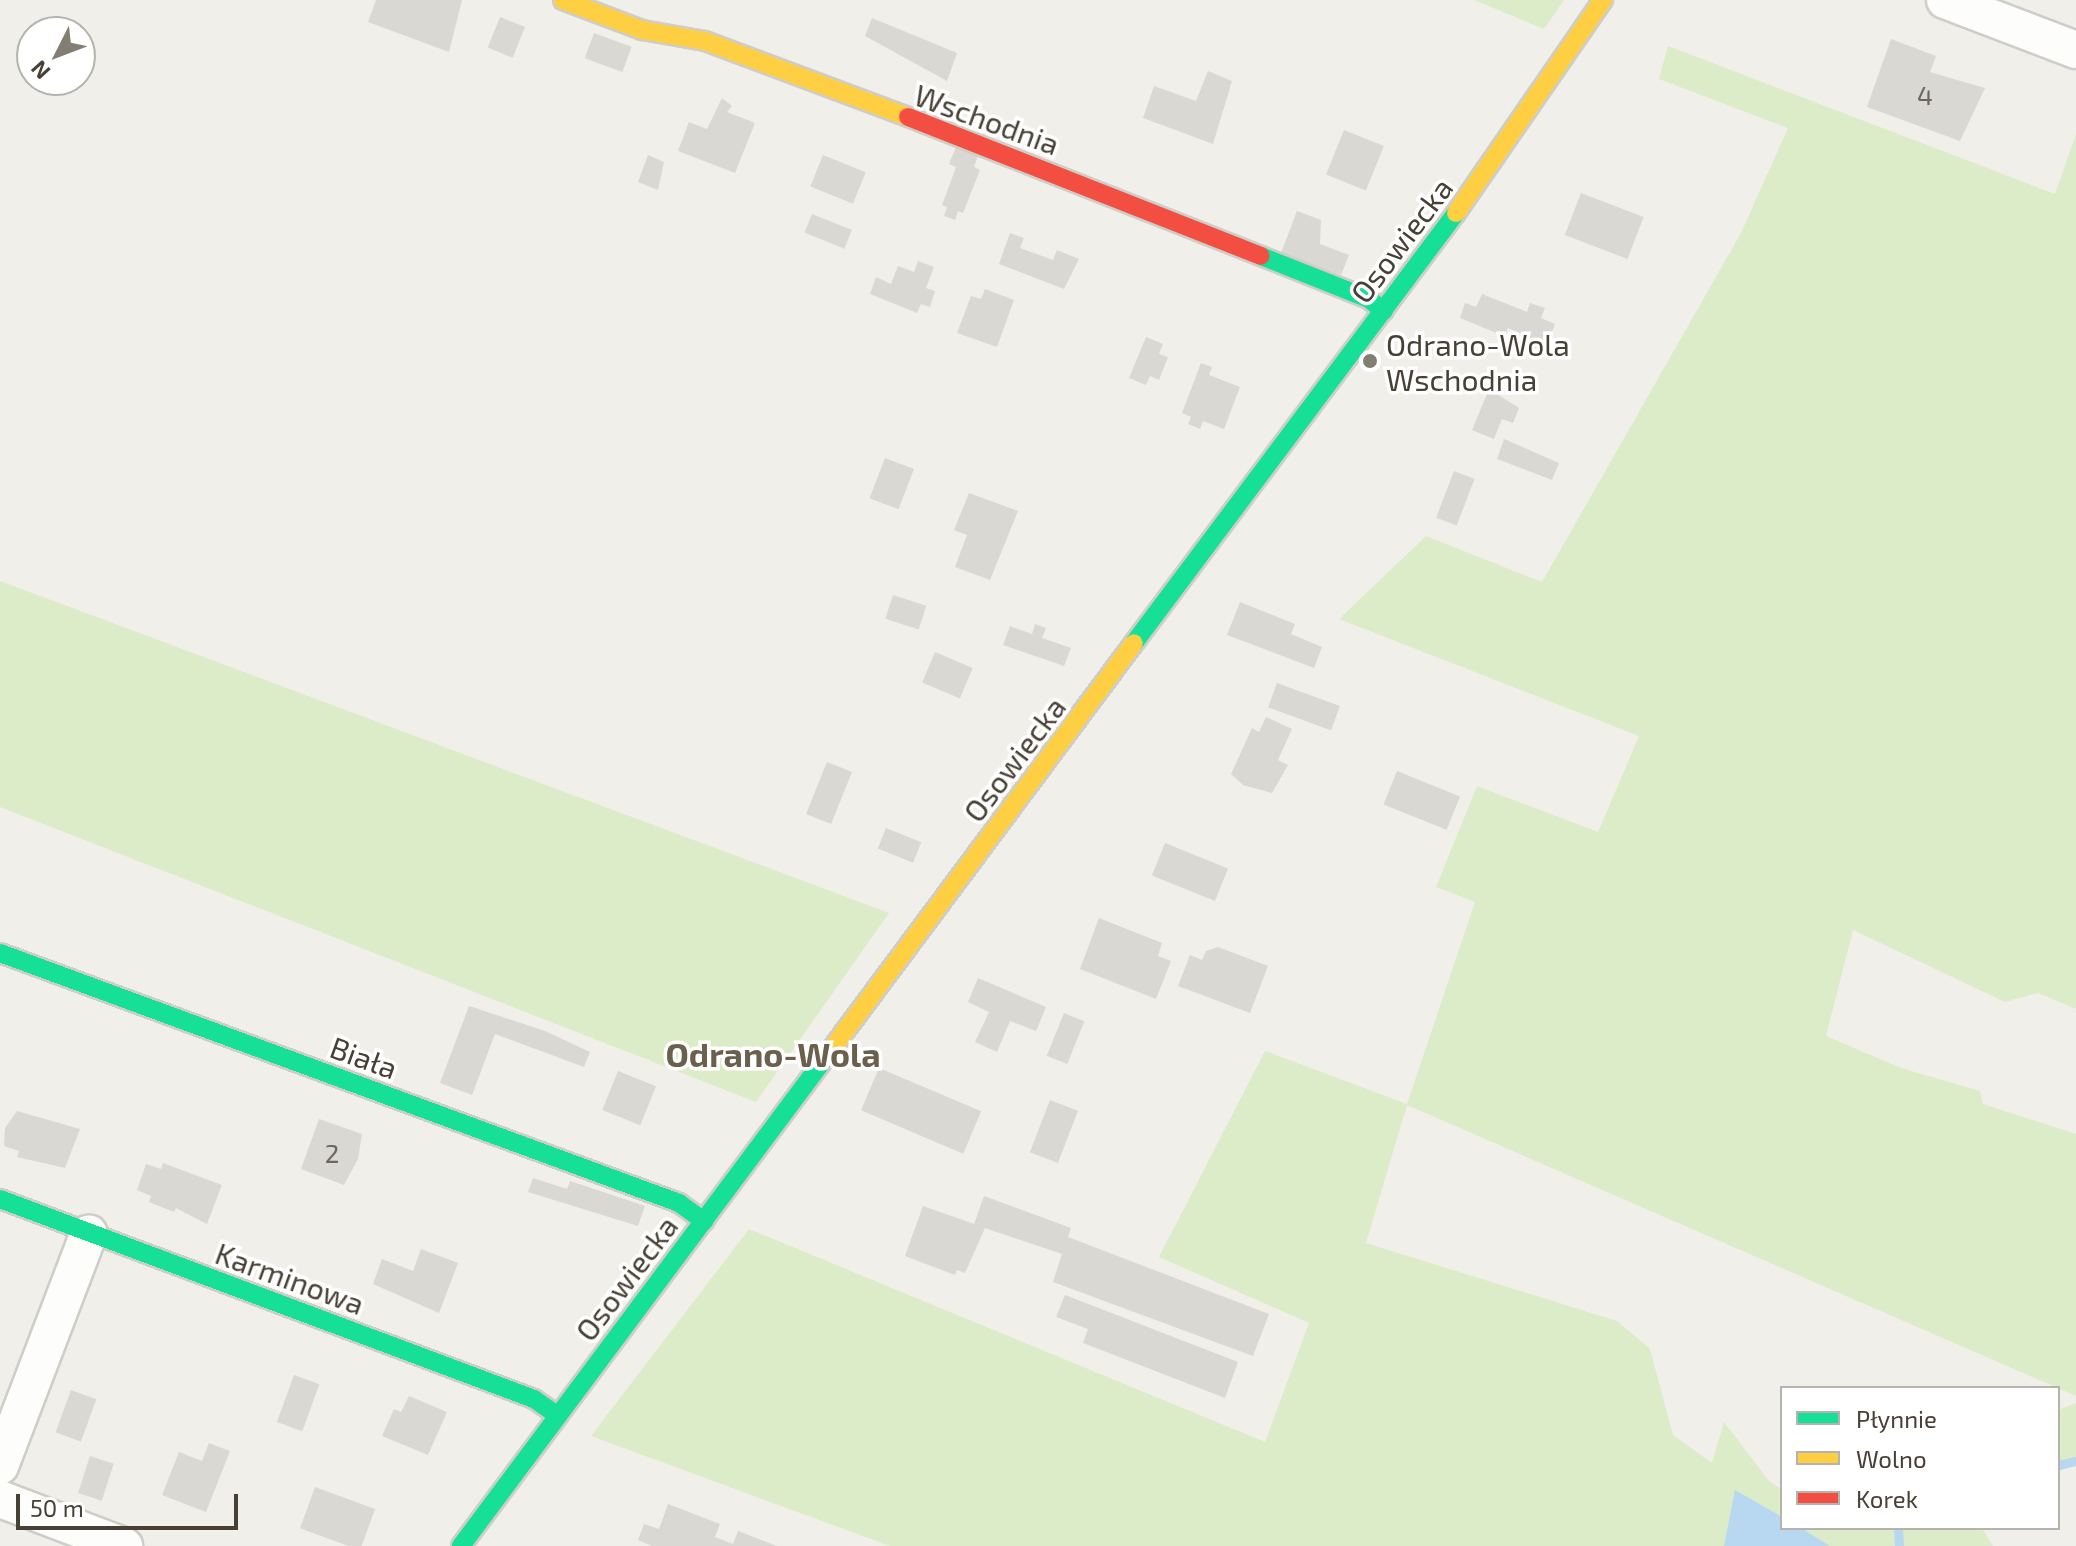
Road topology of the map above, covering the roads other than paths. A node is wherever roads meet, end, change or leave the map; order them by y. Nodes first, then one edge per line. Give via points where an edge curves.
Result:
1 (563, 0) edge
2 (1603, 0) edge
3 (1945, 0) edge
4 (2076, 50) edge
5 (1384, 311) junction
6 (0, 953) edge
7 (0, 1199) edge
8 (704, 1221) junction
9 (89, 1233) junction
10 (558, 1416) junction
11 (0, 1466) edge
12 (0, 1499) edge
13 (124, 1546) edge
14 (461, 1546) edge

1 - 5 street, Wschodnia via 642,30 705,41 965,138 1369,299
2 - 5 street, Osowiecka
3 - 4 street
5 - 8 street, Osowiecka
6 - 8 street, Biała via 679,1203
7 - 9 street, Karminowa
8 - 10 street, Osowiecka
9 - 10 street, Karminowa via 534,1399
9 - 11 street
10 - 14 street, Osowiecka
12 - 13 street

